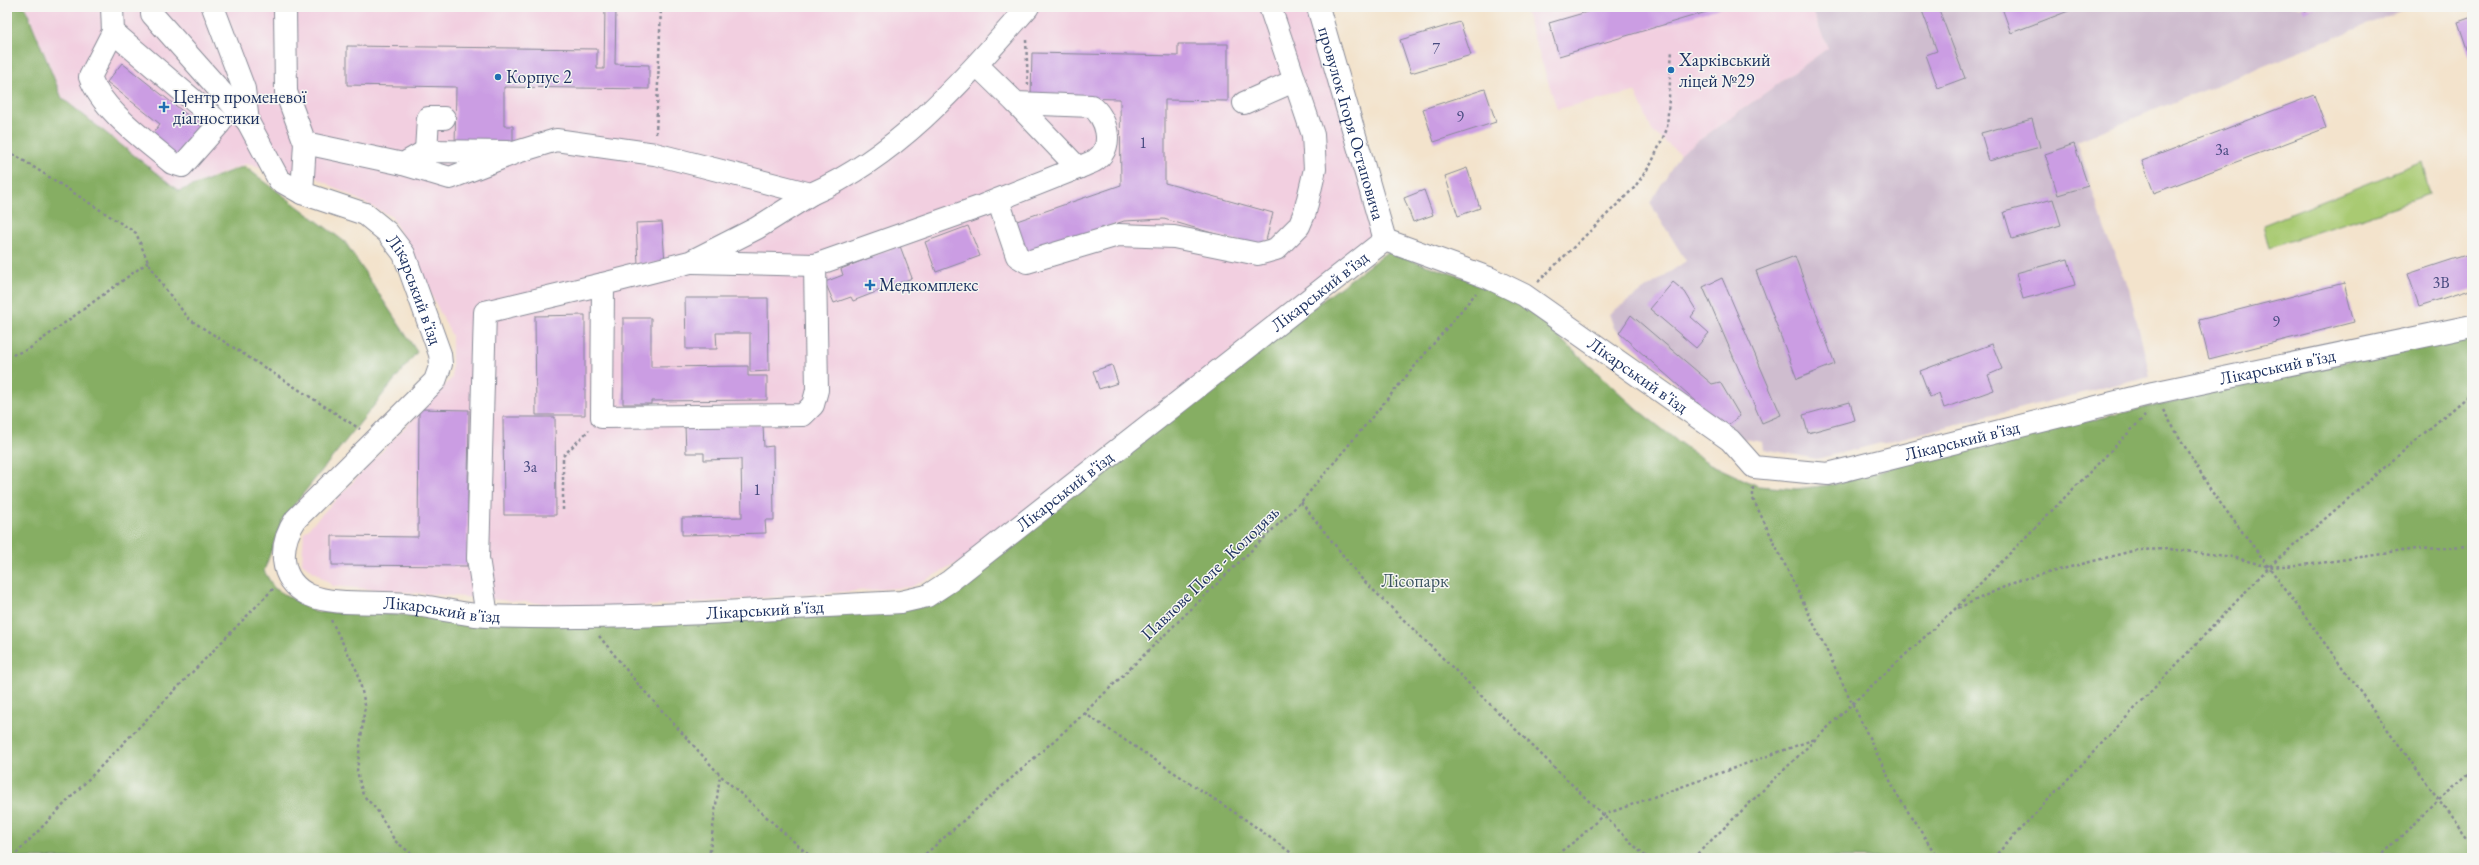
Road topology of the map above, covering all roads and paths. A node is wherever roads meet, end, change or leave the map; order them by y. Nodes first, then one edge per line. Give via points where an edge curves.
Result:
1 (112, 7) edge
2 (152, 7) edge
3 (213, 7) edge
4 (285, 7) edge
5 (661, 7) edge
6 (1028, 7) edge
7 (1270, 7) edge
8 (1318, 7) edge
9 (113, 32) junction
10 (1026, 34) dead end
11 (1672, 50) dead end
12 (977, 65) junction
13 (1294, 81) junction
14 (1022, 102) junction
15 (1244, 103) dead end
16 (444, 118) dead end
17 (248, 122) junction
18 (305, 143) junction
19 (426, 151) junction
20 (7, 152) edge
21 (517, 152) junction
22 (655, 154) junction
23 (403, 164) junction
24 (1078, 168) junction
25 (302, 193) junction
26 (811, 194) junction
27 (998, 200) junction
28 (1385, 240) junction
29 (148, 262) junction
30 (690, 262) junction
31 (815, 265) junction
32 (1489, 278) junction
33 (603, 284) junction
34 (1524, 295) junction
35 (2472, 326) edge
36 (7, 357) edge
37 (2472, 392) edge
38 (2152, 401) junction
39 (602, 417) junction
40 (374, 441) junction
41 (1754, 467) junction
42 (1301, 502) junction
43 (563, 510) dead end
44 (2472, 547) edge
45 (2269, 567) junction
46 (288, 574) junction
47 (322, 599) junction
48 (1955, 609) junction
49 (487, 616) junction
50 (584, 617) junction
51 (1853, 704) junction
52 (1084, 713) junction
53 (1816, 739) junction
54 (2472, 771) edge
55 (720, 775) junction
56 (2439, 799) junction
57 (1603, 815) junction
58 (2472, 845) edge
59 (12, 858) edge
60 (417, 858) edge
61 (709, 858) edge
62 (812, 858) edge
63 (920, 858) edge
64 (1298, 858) edge
65 (1552, 858) edge
66 (1647, 858) edge
67 (1693, 858) edge
68 (1938, 858) edge
69 (1993, 858) edge
70 (2379, 858) edge

1 - 9 street
2 - 17 street, Лікарський в'їзд via 152,14
3 - 17 street via 244,89
4 - 18 street via 286,92
5 - 22 path
6 - 12 street
7 - 13 street
8 - 28 street, провулок Ігоря Остаповича
9 - 9 street via 90,77 94,91 172,163 182,166 220,123
10 - 14 path
11 - 34 path via 1668,129 1651,164 1634,188
12 - 14 street
12 - 26 street via 944,99 890,144 856,170
13 - 15 street
13 - 27 street via 1313,136 1315,169 1299,226 1276,249 1258,254 1174,237 1118,235 1027,262 1017,256
14 - 24 street
14 - 24 street via 1085,104 1097,110 1107,128 1104,148 1098,159
16 - 19 street via 428,118
17 - 25 street, Лікарський в'їзд via 279,180
18 - 23 street
18 - 25 street
19 - 21 street
19 - 23 street
20 - 29 path via 136,233
21 - 22 street via 556,140
21 - 23 street via 450,178
22 - 26 street
24 - 27 street
25 - 40 street, Лікарський в'їзд via 365,214 387,232 404,254 440,354 441,364 435,381
26 - 30 street via 757,228
27 - 31 street
28 - 32 street, Лікарський в'їзд
28 - 50 street, Лікарський в'їзд via 950,581 927,596 901,602
29 - 36 path via 29,349
29 - 40 path via 163,286 189,318 352,423
30 - 31 street
30 - 33 street
31 - 39 street via 817,390 812,405 803,415
32 - 34 street, Лікарський в'їзд
32 - 42 path, Павлове Поле - Колодязь
33 - 39 street
33 - 49 street via 485,312 478,558
34 - 41 street, Лікарський в'їзд via 1730,440
35 - 38 street, Лікарський в'їзд
37 - 45 path
38 - 41 street, Лікарський в'їзд via 1828,474
38 - 45 path via 2212,492
38 - 48 path
39 - 43 path via 563,456
40 - 46 street, Лікарський в'їзд via 296,519 288,531 283,545
41 - 51 path via 1753,499
42 - 52 path, Павлове Поле - Колодязь
42 - 57 path via 1361,578
44 - 45 path via 2417,549 2313,564
45 - 48 path via 2233,557 2194,552 2170,549 2136,550 2020,580
45 - 56 path
45 - 69 path
46 - 47 street, Лікарський в'їзд via 308,594
46 - 59 path
47 - 49 street, Лікарський в'їзд via 405,604
47 - 60 path via 358,673 365,705 357,772 363,796 377,810 395,841
48 - 51 path
49 - 50 street, Лікарський в'їзд
50 - 55 path via 638,684
51 - 53 path
51 - 68 path via 1896,793
52 - 63 path, Павлове Поле - Колодязь
52 - 64 path via 1246,820
53 - 57 path
53 - 67 path
54 - 56 path
55 - 61 path
55 - 62 path
56 - 58 path
56 - 70 path
57 - 65 path via 1579,838
57 - 66 path

